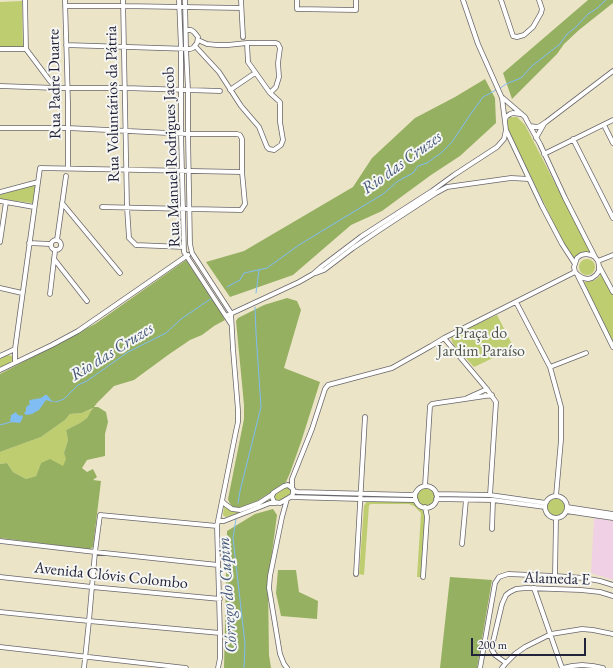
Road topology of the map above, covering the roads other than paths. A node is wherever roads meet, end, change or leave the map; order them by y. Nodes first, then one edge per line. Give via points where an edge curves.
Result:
1 (24, 0) edge
2 (65, 0) edge
3 (123, 0) edge
4 (179, 0) edge
5 (185, 0) edge
6 (241, 0) edge
7 (297, 0) edge
8 (356, 0) edge
9 (463, 0) edge
10 (502, 0) edge
11 (539, 0) edge
12 (65, 6) junction
13 (123, 6) junction
14 (180, 7) junction
15 (186, 7) junction
16 (241, 8) junction
17 (186, 30) junction
18 (244, 37) dead end
19 (198, 40) junction
20 (247, 43) junction
21 (66, 45) junction
22 (124, 46) junction
23 (195, 46) junction
24 (181, 48) junction
25 (186, 48) junction
26 (0, 49) edge
27 (26, 49) junction
28 (613, 71) edge
29 (255, 73) junction
30 (0, 86) edge
31 (57, 88) junction
32 (67, 88) junction
33 (125, 88) junction
34 (181, 89) junction
35 (188, 90) junction
36 (230, 90) junction
37 (220, 91) dead end
38 (270, 93) junction
39 (502, 96) junction
40 (521, 114) junction
41 (613, 120) edge
42 (505, 121) junction
43 (546, 122) junction
44 (604, 125) junction
45 (530, 126) junction
46 (0, 128) edge
47 (68, 128) junction
48 (126, 130) junction
49 (506, 130) junction
50 (181, 133) junction
51 (188, 134) junction
52 (536, 138) junction
53 (574, 139) junction
54 (613, 142) edge
55 (544, 154) junction
56 (68, 168) junction
57 (127, 169) junction
58 (182, 171) junction
59 (188, 171) junction
60 (242, 172) junction
61 (66, 176) dead end
62 (529, 179) junction
63 (38, 182) junction
64 (0, 192) edge
65 (0, 201) edge
66 (6, 202) junction
67 (62, 204) junction
68 (34, 207) junction
69 (102, 207) dead end
70 (127, 207) junction
71 (183, 209) junction
72 (190, 210) junction
73 (613, 218) edge
74 (57, 240) junction
75 (0, 242) edge
76 (29, 243) junction
77 (50, 244) junction
78 (184, 247) junction
79 (55, 251) junction
80 (192, 253) junction
81 (613, 255) edge
82 (187, 256) junction
83 (595, 257) junction
84 (54, 259) junction
85 (575, 264) junction
86 (599, 264) junction
87 (120, 273) dead end
88 (576, 273) junction
89 (313, 274) junction
90 (0, 288) edge
91 (613, 292) edge
92 (22, 293) junction
93 (50, 294) dead end
94 (87, 301) dead end
95 (516, 302) junction
96 (231, 313) junction
97 (226, 316) junction
98 (231, 325) junction
99 (444, 338) junction
100 (613, 347) edge
101 (15, 348) junction
102 (586, 353) dead end
103 (0, 356) edge
104 (15, 362) junction
105 (550, 368) junction
106 (0, 370) edge
107 (487, 389) junction
108 (492, 396) junction
109 (463, 399) junction
110 (365, 417) dead end
111 (292, 479) junction
112 (284, 486) junction
113 (426, 486) junction
114 (293, 489) junction
115 (416, 492) junction
116 (273, 493) junction
117 (361, 494) junction
118 (490, 495) junction
119 (556, 496) junction
120 (436, 497) junction
121 (288, 498) junction
122 (360, 499) junction
123 (222, 500) junction
124 (416, 500) junction
125 (466, 500) junction
126 (494, 500) junction
127 (277, 503) junction
128 (546, 505) junction
129 (425, 507) junction
130 (566, 509) junction
131 (613, 514) edge
132 (282, 517) junction
133 (556, 518) junction
134 (613, 518) edge
135 (218, 521) junction
136 (217, 526) junction
137 (492, 528) dead end
138 (0, 541) edge
139 (462, 544) dead end
140 (95, 552) junction
141 (218, 564) junction
142 (356, 574) dead end
143 (554, 576) junction
144 (0, 577) edge
145 (423, 577) dead end
146 (613, 585) edge
147 (92, 587) junction
148 (534, 588) junction
149 (613, 596) edge
150 (220, 599) junction
151 (0, 612) edge
152 (89, 621) junction
153 (220, 633) junction
154 (551, 634) junction
155 (613, 634) edge
156 (0, 647) edge
157 (85, 657) junction
158 (134, 662) junction
159 (506, 663) junction
160 (84, 668) edge
161 (133, 668) edge
162 (186, 668) edge
163 (218, 668) edge
164 (287, 668) edge
165 (480, 668) edge
166 (502, 668) edge
167 (563, 668) edge
168 (603, 668) edge

1 - 27 street
2 - 12 street, Rua Padre Duarte
3 - 13 street, Rua Voluntários da Pátria
4 - 14 street, Rua Manuel Rodrigues Jacob
5 - 15 street, Rua Manuel Rodrigues Jacob
6 - 16 street
7 - 8 street via 297,9 356,10
9 - 39 street via 478,44
10 - 11 street via 513,36 517,37 524,36 533,28 542,9
12 - 13 street
12 - 21 street, Rua Padre Duarte
13 - 14 street
13 - 22 street, Rua Voluntários da Pátria
14 - 15 street
14 - 24 street, Rua Manuel Rodrigues Jacob
15 - 16 street
15 - 17 street, Rua Manuel Rodrigues Jacob
16 - 18 street
17 - 19 street via 194,32
17 - 25 street, Rua Manuel Rodrigues Jacob
19 - 20 street via 217,45
19 - 23 street
20 - 29 street via 248,62
20 - 38 street via 276,43 279,46 278,84
21 - 22 street
21 - 32 street, Rua Padre Duarte
22 - 24 street
22 - 33 street, Rua Voluntários da Pátria
23 - 25 street
23 - 36 street via 219,72
24 - 25 street
24 - 34 street, Rua Manuel Rodrigues Jacob
25 - 35 street, Rua Manuel Rodrigues Jacob
26 - 27 street
27 - 31 street
28 - 43 street
29 - 36 street
29 - 38 street
30 - 31 street
31 - 32 street
32 - 33 street
32 - 47 street, Rua Padre Duarte
33 - 34 street
33 - 48 street, Rua Voluntários da Pátria
34 - 35 street
34 - 50 street, Rua Manuel Rodrigues Jacob
35 - 37 street
35 - 51 street, Rua Manuel Rodrigues Jacob
36 - 38 street via 259,128 267,147 274,150 281,145 283,138 280,102
39 - 40 street
39 - 42 street
40 - 42 street via 510,114
40 - 45 street
41 - 44 street
42 - 49 street
43 - 45 street via 537,127
43 - 52 street
44 - 53 street
44 - 54 street
45 - 52 street
46 - 47 street
47 - 48 street
47 - 56 street, Rua Padre Duarte
48 - 50 street
48 - 57 street, Rua Voluntários da Pátria
49 - 62 street
49 - 89 street via 504,139 497,147 362,236
50 - 51 street
50 - 58 street, Rua Manuel Rodrigues Jacob
51 - 59 street, Rua Manuel Rodrigues Jacob
51 - 60 street via 240,135
52 - 55 street
53 - 55 street
53 - 73 street
55 - 83 street
56 - 57 street
56 - 63 street via 40,168
57 - 58 street
57 - 70 street, Rua Voluntários da Pátria
58 - 59 street
58 - 71 street, Rua Manuel Rodrigues Jacob
59 - 60 street
59 - 72 street, Rua Manuel Rodrigues Jacob
60 - 72 street via 245,204 241,210
61 - 67 street
62 - 85 street
62 - 89 street via 511,178 447,187 324,270
63 - 64 street
63 - 68 street
65 - 66 street
66 - 68 street
66 - 75 street
67 - 74 street
67 - 87 street
68 - 76 street
69 - 70 street
70 - 71 street
70 - 78 street, Rua Voluntários da Pátria via 129,238 136,245
71 - 72 street
71 - 78 street, Rua Manuel Rodrigues Jacob
72 - 80 street, Rua Manuel Rodrigues Jacob
74 - 77 street
74 - 79 street via 61,246
76 - 77 street
76 - 92 street
77 - 79 street
78 - 82 street, Rua Manuel Rodrigues Jacob
79 - 84 street
80 - 82 street
80 - 96 street, Rua Manuel Rodrigues Jacob
81 - 86 street
82 - 97 street, Rua Manuel Rodrigues Jacob
82 - 104 street via 78,331
83 - 85 street via 581,255
83 - 86 street
84 - 93 street
84 - 94 street
85 - 88 street
86 - 88 street via 599,270 592,278 583,278
86 - 91 street
88 - 95 street
88 - 100 street
89 - 96 street
90 - 92 street
92 - 101 street
95 - 99 street
95 - 105 street
96 - 97 street
96 - 98 street, Rua Manuel Rodrigues Jacob
97 - 98 street, Rua Manuel Rodrigues Jacob
98 - 123 street, Rua Manuel Rodrigues Jacob via 238,422
99 - 107 street
99 - 111 street via 392,368 328,385
101 - 103 street
101 - 104 street
102 - 105 street
104 - 106 street
105 - 119 street via 561,407
107 - 108 street
107 - 109 street
108 - 109 street
108 - 118 street via 496,402 496,410
109 - 113 street via 430,406
110 - 117 street
111 - 112 street
111 - 114 street
112 - 114 street via 288,485
112 - 116 street
113 - 115 street
113 - 120 street via 432,489
114 - 117 street via 298,492
114 - 121 street via 293,494
115 - 117 street via 412,495
115 - 124 street
116 - 123 street via 259,503 240,510 232,509
116 - 127 street via 272,498
117 - 122 street
118 - 120 street
118 - 128 street
119 - 128 street via 548,499
119 - 130 street via 564,499
120 - 125 street
120 - 129 street via 435,503
121 - 122 street
121 - 127 street
121 - 132 street
122 - 124 street
122 - 142 street
123 - 135 street, Rua Manuel Rodrigues Jacob
124 - 129 street
125 - 126 street
125 - 139 street
126 - 128 street
126 - 137 street
127 - 132 street
127 - 135 street via 270,503
128 - 133 street via 548,514
129 - 145 street via 427,517
130 - 131 street
130 - 133 street via 564,514
130 - 134 street
132 - 164 street via 269,588 280,654
133 - 143 street
135 - 136 street, Rua Manuel Rodrigues Jacob
136 - 140 street via 100,515
136 - 141 street, Rua Manuel Rodrigues Jacob
138 - 140 street
140 - 141 street
140 - 147 street
141 - 150 street, Rua Manuel Rodrigues Jacob
143 - 146 street via 584,578
143 - 165 street via 508,574 500,577 496,583
144 - 147 street, Avenida Clóvis Colombo
147 - 150 street, Avenida Clóvis Colombo
147 - 152 street
148 - 149 street, Alameda E via 581,590
148 - 154 street
148 - 159 street, Alameda E via 516,589 506,595 502,604 492,650
150 - 153 street, Rua Manuel Rodrigues Jacob
151 - 152 street
152 - 153 street
152 - 157 street
153 - 163 street, Rua Manuel Rodrigues Jacob
154 - 155 street via 582,629
154 - 159 street via 525,647
154 - 167 street
156 - 157 street
157 - 158 street
157 - 160 street
158 - 161 street
158 - 162 street
159 - 166 street
167 - 168 street via 582,665

